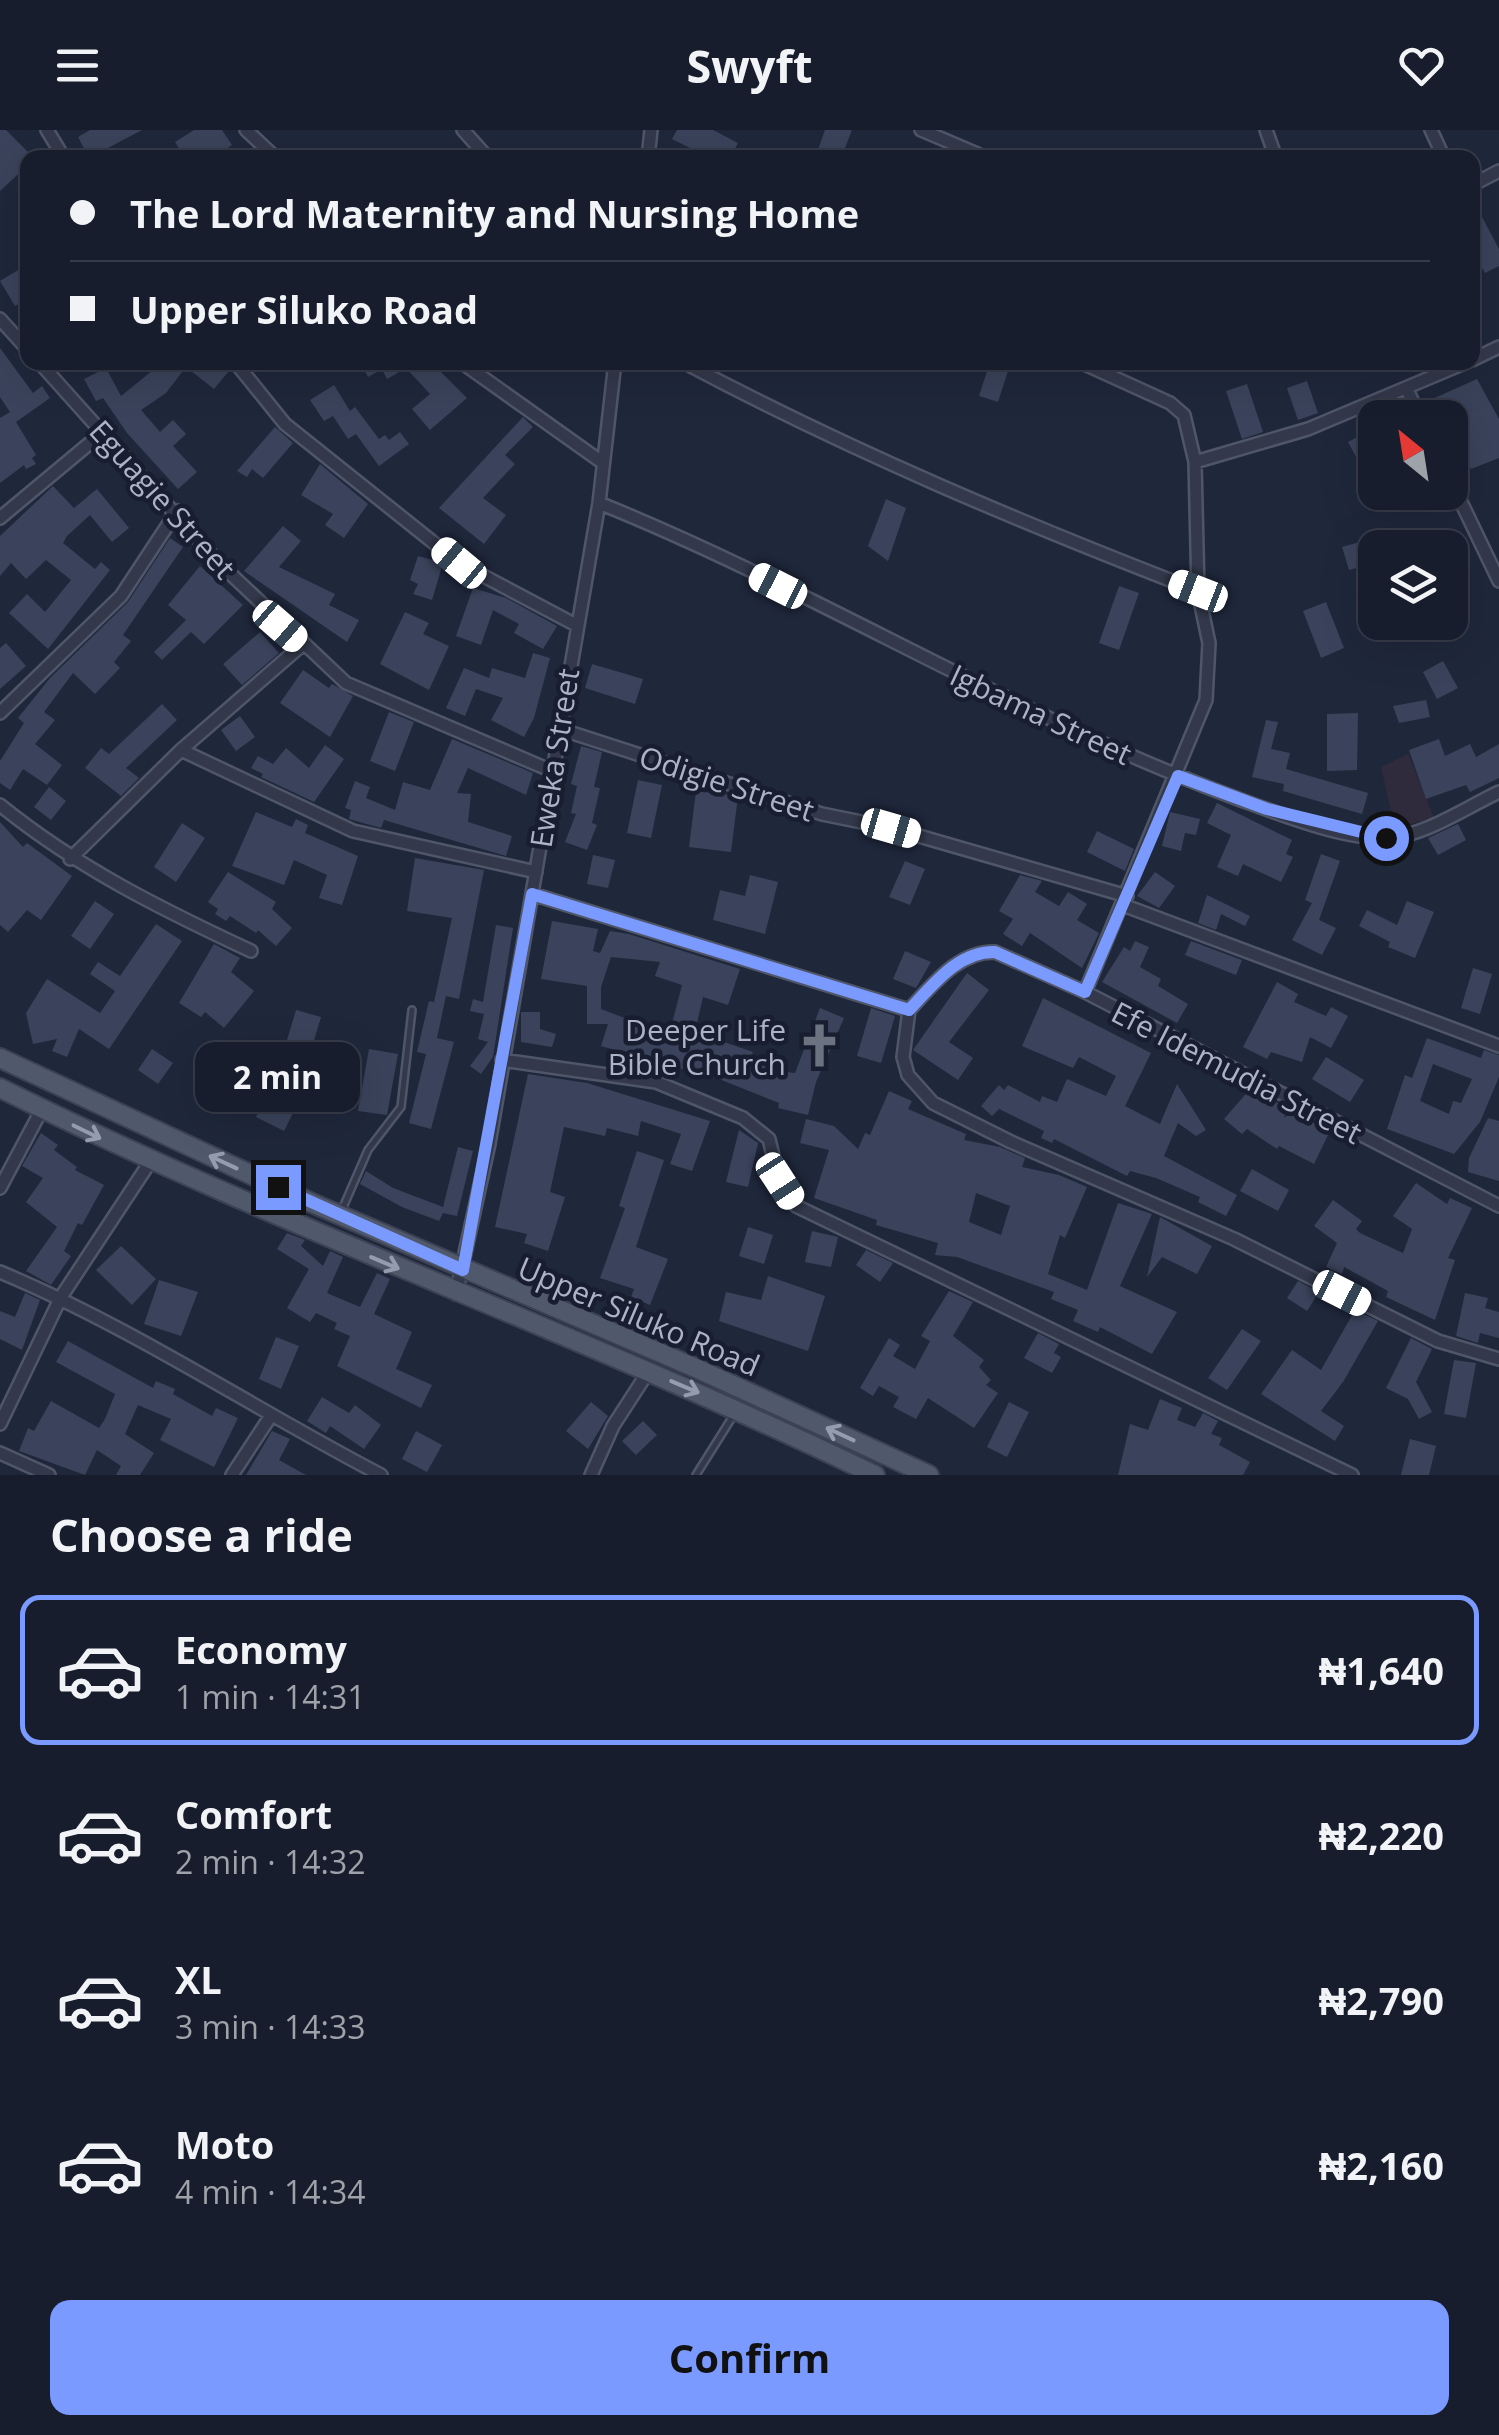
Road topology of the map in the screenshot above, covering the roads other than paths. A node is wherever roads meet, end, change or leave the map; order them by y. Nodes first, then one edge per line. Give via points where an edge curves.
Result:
1 (246, 130) edge
2 (463, 130) edge
3 (922, 130) edge
4 (267, 150) edge
5 (481, 150) edge
6 (968, 150) edge
7 (0, 320) edge
8 (20, 341) edge
9 (46, 370) edge
10 (242, 370) edge
11 (472, 370) edge
12 (614, 370) edge
13 (698, 370) edge
14 (1097, 370) edge
15 (1451, 370) edge
16 (1408, 390) junction
17 (1413, 400) edge
18 (102, 432) junction
19 (1195, 462) junction
20 (603, 463) junction
21 (599, 502) junction
22 (1465, 510) edge
23 (177, 511) junction
24 (0, 518) edge
25 (1499, 581) edge
26 (1198, 591) junction
27 (576, 625) junction
28 (302, 645) junction
29 (0, 713) edge
30 (560, 728) junction
31 (181, 750) junction
32 (552, 771) junction
33 (1178, 776) junction
34 (1499, 792) edge
35 (0, 805) edge
36 (70, 860) junction
37 (536, 872) junction
38 (532, 894) junction
39 (1125, 901) junction
40 (251, 950) dead end
41 (1085, 992) junction
42 (412, 1010) dead end
43 (909, 1010) junction
44 (1499, 1046) edge
45 (0, 1058) edge
46 (502, 1060) junction
47 (0, 1088) edge
48 (42, 1109) junction
49 (150, 1162) junction
50 (0, 1188) edge
51 (1499, 1206) edge
52 (340, 1215) junction
53 (463, 1270) junction
54 (0, 1272) edge
55 (456, 1294) junction
56 (61, 1297) junction
57 (1499, 1359) edge
58 (648, 1372) junction
59 (735, 1409) junction
60 (270, 1417) junction
61 (0, 1424) edge
62 (0, 1453) edge
63 (49, 1475) edge
64 (232, 1475) edge
65 (381, 1475) edge
66 (591, 1475) edge
67 (696, 1475) edge
68 (876, 1475) edge
69 (929, 1475) edge
70 (1352, 1475) edge

1 - 4 street
2 - 5 street
3 - 6 street
7 - 8 street
9 - 18 street, Eguagie Street
10 - 27 street via 285,424 459,563
11 - 20 street
12 - 20 street, Eweka Street
13 - 26 street via 940,489
14 - 19 street via 1179,409
15 - 16 street
16 - 17 street
16 - 19 street via 1308,430
18 - 23 street, Eguagie Street
18 - 24 street
19 - 26 street
20 - 21 street, Eweka Street
21 - 27 street, Eweka Street
21 - 33 street, Igbama Street via 672,532 988,692
22 - 25 street
23 - 28 street, Eguagie Street
23 - 29 street via 121,596
26 - 33 street via 1208,643 1206,700
27 - 30 street, Eweka Street
28 - 31 street
28 - 32 street, Eguagie Street via 346,683
30 - 32 street, Eweka Street
30 - 39 street, Odigie Street via 822,814 891,828
31 - 36 street
31 - 37 street via 354,832
32 - 37 street, Eweka Street
33 - 34 street, Igbama Street via 1267,809 1386,838 1420,830
33 - 39 street
35 - 36 street
36 - 40 street
37 - 38 street, Eweka Street
38 - 43 street
38 - 46 street, Eweka Street
39 - 41 street
39 - 44 street, Odigie Street
41 - 43 street, Efe Idemudia Street via 995,952 980,952 957,963
41 - 51 street, Efe Idemudia Street
42 - 52 lane via 400,1107 368,1150
43 - 57 street via 903,1058 908,1075 933,1102 1438,1341
52 -> 45 main road, Upper Siluko Road
46 - 53 street, Eweka Street
46 - 70 street via 656,1082 743,1118 769,1140 780,1181 796,1206
47 - 48 main road, Upper Siluko Road
48 -> 49 main road, Upper Siluko Road
48 - 50 street
49 -> 55 main road, Upper Siluko Road
49 - 56 street
52 - 53 main road, Upper Siluko Road
53 - 55 street
69 -> 53 main road, Upper Siluko Road
54 - 56 street
55 - 58 main road, Upper Siluko Road
56 - 60 street
56 - 61 street
58 -> 59 main road, Upper Siluko Road
58 - 66 street
59 - 67 lane
59 - 68 main road, Upper Siluko Road
60 - 64 street
60 - 65 street
62 - 63 street

